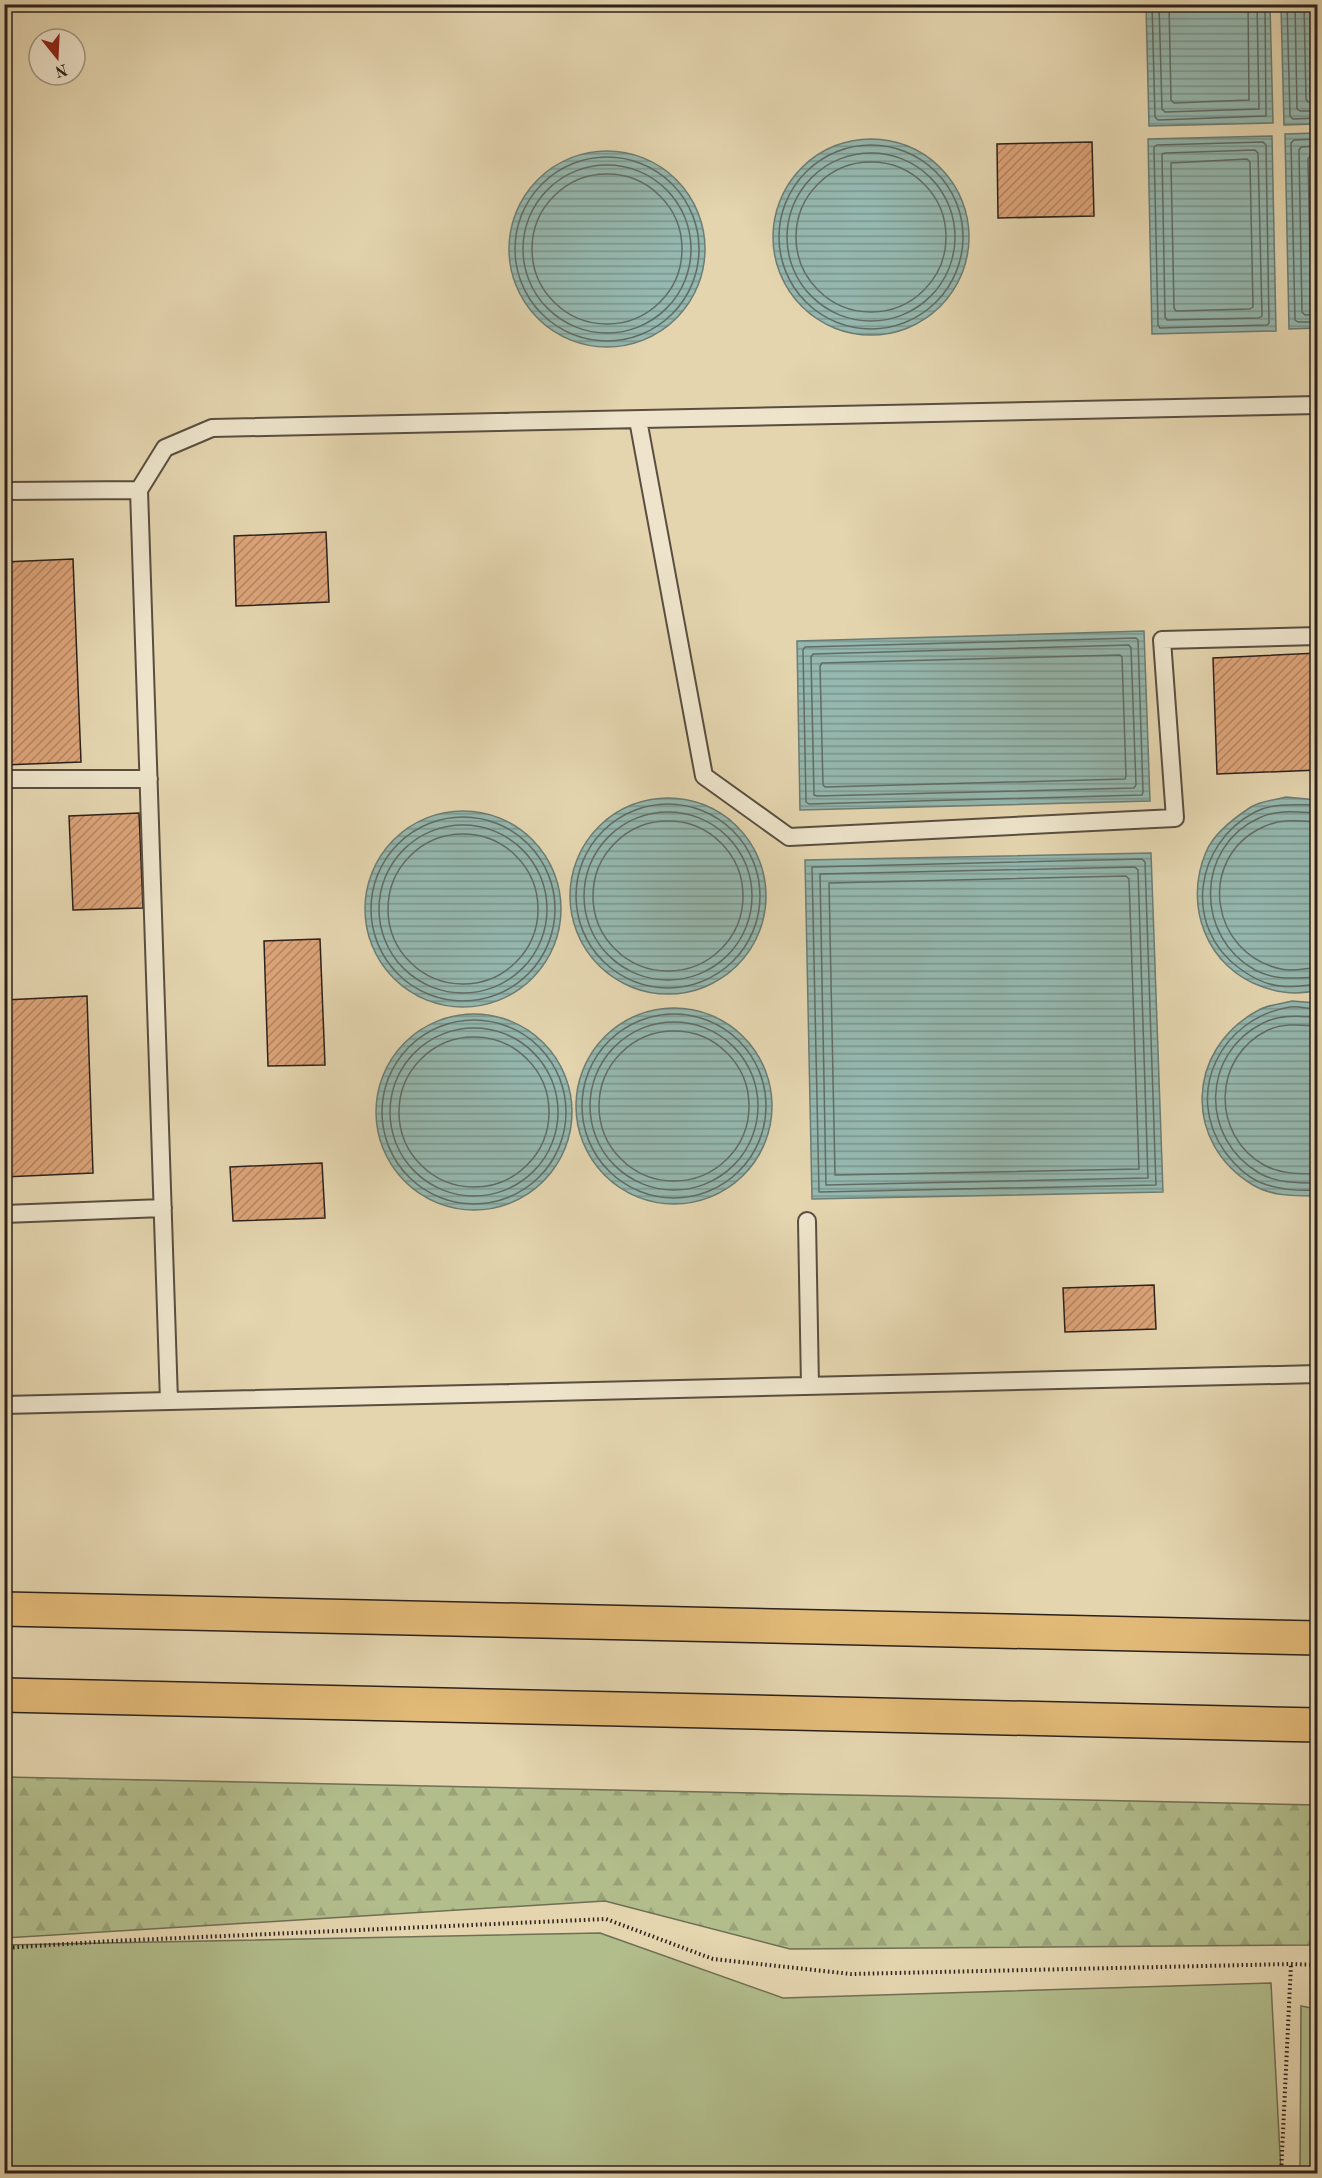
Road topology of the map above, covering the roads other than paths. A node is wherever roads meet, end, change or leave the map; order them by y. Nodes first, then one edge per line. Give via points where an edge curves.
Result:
1 (1317, 405) edge
2 (639, 420) junction
3 (139, 490) junction
4 (4, 491) edge
5 (1317, 636) edge
6 (4, 779) edge
7 (149, 779) junction
8 (163, 1208) junction
9 (4, 1214) edge
10 (807, 1221) dead end
11 (1317, 1374) edge
12 (810, 1386) junction
13 (169, 1401) junction
14 (4, 1405) edge
15 (4, 1609) edge
16 (1317, 1638) edge
17 (4, 1695) edge
18 (1317, 1725) edge

1 - 2 lane
2 - 3 lane via 212,429 165,448
2 - 5 lane via 704,776 789,837 1175,818 1162,640
3 - 4 lane
3 - 7 lane
6 - 7 lane
7 - 8 lane
8 - 9 lane
8 - 13 lane
10 - 12 lane
11 - 12 lane
12 - 13 lane
13 - 14 lane
15 - 16 highway
17 - 18 highway

